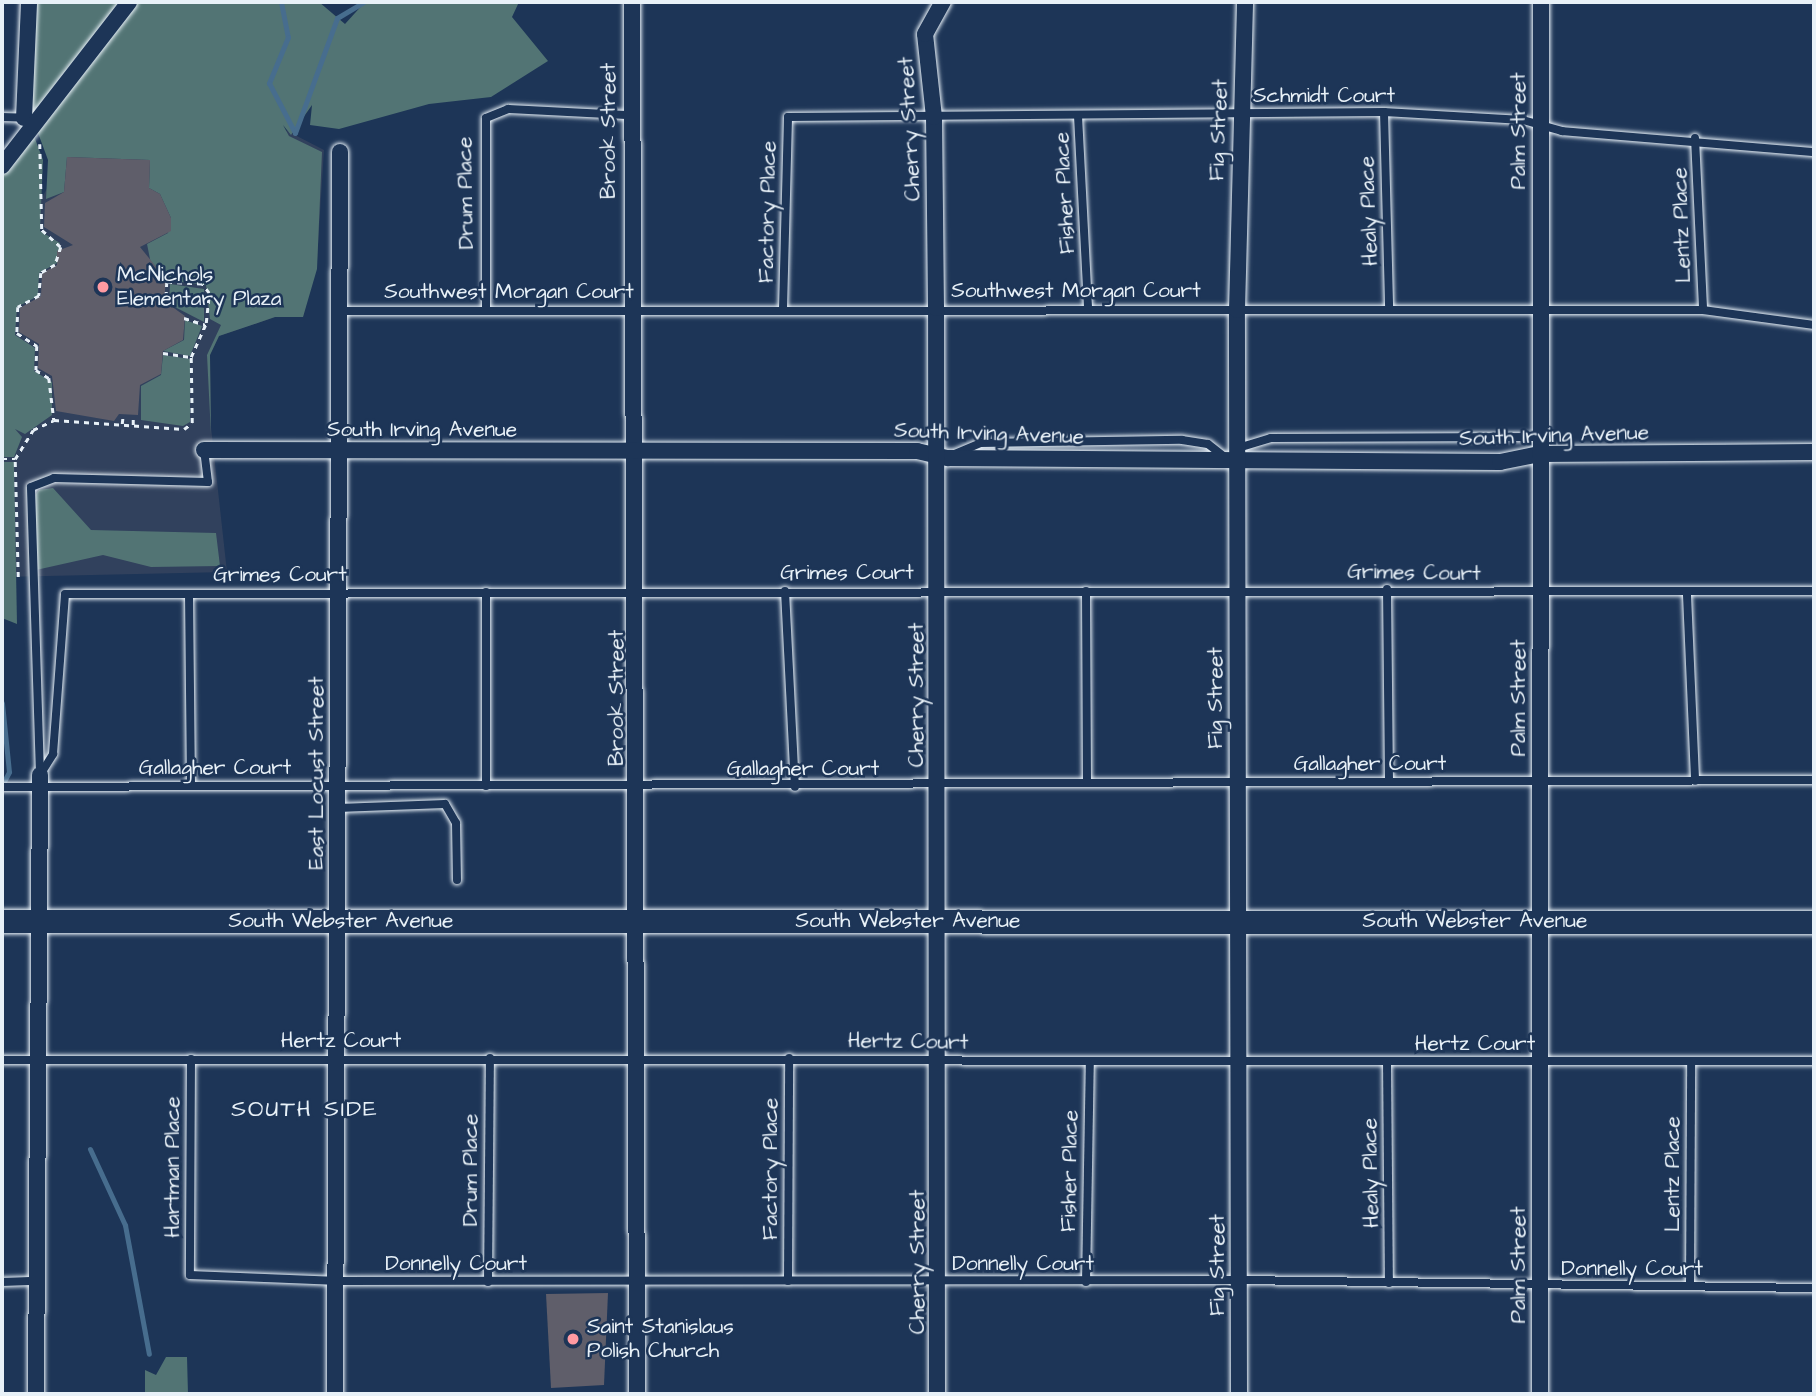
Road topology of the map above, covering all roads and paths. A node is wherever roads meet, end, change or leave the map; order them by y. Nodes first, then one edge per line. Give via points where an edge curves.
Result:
1 (29, 2) edge
2 (129, 2) edge
3 (632, 2) edge
4 (943, 2) edge
5 (1245, 2) edge
6 (1541, 2) edge
7 (1384, 112) junction
8 (1239, 114) junction
9 (628, 115) junction
10 (1079, 116) junction
11 (2, 117) edge
12 (788, 117) joint
13 (934, 117) junction
14 (30, 120) junction
15 (1540, 124) junction
16 (1695, 138) junction
17 (340, 152) dead end
18 (1814, 152) edge
19 (2, 166) edge
20 (166, 303) dead end
21 (936, 308) junction
22 (1389, 308) junction
23 (486, 309) junction
24 (783, 309) junction
25 (633, 310) junction
26 (1088, 310) junction
27 (1237, 310) junction
28 (1703, 310) junction
29 (336, 311) junction
30 (1540, 314) junction
31 (184, 318) dead end
32 (205, 325) junction
33 (1814, 325) edge
34 (163, 354) dead end
35 (191, 357) junction
36 (123, 414) dead end
37 (133, 415) dead end
38 (54, 420) junction
39 (122, 425) junction
40 (133, 426) junction
41 (1540, 437) junction
42 (1402, 440) junction
43 (204, 450) joint
44 (635, 450) junction
45 (338, 452) junction
46 (1814, 452) edge
47 (1540, 454) junction
48 (1235, 456) junction
49 (943, 457) junction
50 (2, 459) edge
51 (15, 459) junction
52 (1403, 461) junction
53 (18, 577) dead end
54 (1387, 589) junction
55 (1238, 590) junction
56 (785, 591) junction
57 (938, 591) junction
58 (1086, 591) junction
59 (1814, 591) edge
60 (338, 592) junction
61 (486, 592) junction
62 (638, 592) junction
63 (1540, 592) junction
64 (189, 594) junction
65 (1687, 595) junction
66 (1814, 780) edge
67 (1695, 781) junction
68 (1237, 782) junction
69 (1389, 782) junction
70 (1540, 782) junction
71 (35, 783) junction
72 (1087, 783) junction
73 (339, 785) junction
74 (191, 786) junction
75 (486, 786) junction
76 (639, 786) junction
77 (2, 787) edge
78 (795, 787) junction
79 (937, 788) junction
80 (338, 808) junction
81 (457, 880) dead end
82 (41, 920) junction
83 (1539, 920) junction
84 (2, 921) edge
85 (638, 921) junction
86 (940, 921) junction
87 (337, 922) junction
88 (1237, 922) junction
89 (1814, 922) edge
90 (1239, 1057) junction
91 (339, 1058) junction
92 (490, 1058) junction
93 (640, 1058) junction
94 (789, 1058) junction
95 (40, 1059) junction
96 (191, 1059) junction
97 (2, 1060) edge
98 (938, 1060) junction
99 (1814, 1061) edge
100 (1090, 1062) junction
101 (1387, 1062) junction
102 (1541, 1062) junction
103 (1691, 1062) junction
104 (190, 1275) joint
105 (1239, 1280) junction
106 (38, 1281) junction
107 (788, 1281) junction
108 (2, 1282) edge
109 (338, 1282) junction
110 (488, 1282) junction
111 (639, 1282) junction
112 (940, 1282) junction
113 (1086, 1282) junction
114 (1390, 1283) junction
115 (1539, 1286) junction
116 (1690, 1286) junction
117 (1814, 1288) edge
118 (36, 1394) edge
119 (335, 1394) edge
120 (637, 1394) edge
121 (937, 1394) edge
122 (1239, 1394) edge
123 (1540, 1394) edge

1 - 14 street
2 - 14 street
3 - 9 street, Brook Street
4 - 13 street, Cherry Street via 925,34
5 - 8 street, Fig Street
6 - 15 street, Palm Street
7 - 8 lane, Schmidt Court
7 - 15 lane, Schmidt Court
7 - 22 lane, Healy Place
8 - 10 lane, Schmidt Court
8 - 27 street, Fig Street
9 - 23 lane, Drum Place via 508,109 486,118
9 - 25 street, Brook Street
10 - 13 lane, Schmidt Court
10 - 26 lane, Fisher Place
11 - 14 lane
12 - 13 lane, Schmidt Court
12 - 24 lane, Factory Place
13 - 21 street, Cherry Street
14 - 19 street
14 - 38 path via 44,155 42,230 61,247 55,265 40,273 39,296 18,307 17,333 37,346 36,370 49,378
15 - 16 lane, Schmidt Court via 1562,131
15 - 30 street, Palm Street
16 - 18 lane, Schmidt Court
16 - 28 lane, Lentz Place
17 - 29 street, East Locust Street
20 - 32 path via 167,282 201,284 209,293
21 - 24 lane, Southwest Morgan Court
21 - 26 lane, Southwest Morgan Court
21 - 49 street, Cherry Street
22 - 27 lane, Southwest Morgan Court
22 - 30 lane, Southwest Morgan Court
23 - 25 lane, Southwest Morgan Court
23 - 29 lane, Southwest Morgan Court
24 - 25 lane, Southwest Morgan Court
25 - 44 street, Brook Street
26 - 27 lane, Southwest Morgan Court
27 - 48 street, Fig Street
28 - 30 lane, Southwest Morgan Court
28 - 33 lane, Southwest Morgan Court
29 - 45 street, East Locust Street
30 - 41 street, Palm Street
31 - 32 path
32 - 35 path
34 - 35 path
35 - 40 path via 192,423 184,429
36 - 39 path
37 - 40 path
38 - 39 path
38 - 51 path via 33,430
39 - 40 path
41 - 42 lane
41 - 47 street, Palm Street
42 - 48 lane via 1271,438
42 - 52 lane
43 - 45 street, South Irving Avenue
43 - 71 lane via 208,482 54,478 31,487
44 - 45 street, South Irving Avenue
44 - 49 street, South Irving Avenue via 917,451
44 - 62 street, Brook Street
45 - 60 street, East Locust Street
46 - 47 street, South Irving Avenue
47 - 52 street, South Irving Avenue via 1500,462
47 - 63 street, Palm Street
48 - 49 street, South Irving Avenue
48 - 52 street, South Irving Avenue
48 - 55 street, Fig Street
49 - 57 street, Cherry Street
50 - 51 path
51 - 53 path
54 - 55 lane, Grimes Court
54 - 63 lane, Grimes Court
54 - 69 lane
55 - 58 lane, Grimes Court
55 - 68 street, Fig Street
56 - 57 lane, Grimes Court
56 - 62 lane, Grimes Court
56 - 78 lane
57 - 58 lane, Grimes Court
57 - 79 street, Cherry Street
58 - 72 lane
59 - 65 lane, Grimes Court
60 - 61 lane, Grimes Court
60 - 64 lane, Grimes Court
60 - 73 street, East Locust Street
61 - 62 lane, Grimes Court
61 - 75 lane
62 - 76 street, Brook Street
63 - 65 lane, Grimes Court
63 - 70 street, Palm Street
64 - 71 lane, Grimes Court via 65,594 53,754
64 - 74 lane
65 - 67 lane
66 - 67 lane, Gallagher Court
67 - 70 lane, Gallagher Court
68 - 69 lane, Gallagher Court
68 - 72 lane, Gallagher Court
68 - 88 street, Fig Street
69 - 70 lane, Gallagher Court
70 - 83 street, Palm Street
71 - 74 lane, Gallagher Court
71 - 77 lane, Gallagher Court
71 - 82 street
72 - 79 lane, Gallagher Court
73 - 74 lane, Gallagher Court
73 - 75 lane, Gallagher Court
73 - 80 street, East Locust Street
75 - 76 lane, Gallagher Court
76 - 78 lane, Gallagher Court
76 - 85 street, Brook Street
78 - 79 lane, Gallagher Court
79 - 86 street, Cherry Street
80 - 81 lane via 445,804 456,822
80 - 87 street, East Locust Street
82 - 84 street, South Webster Avenue
82 - 87 street, South Webster Avenue
82 - 95 street
83 - 88 street, South Webster Avenue
83 - 89 street, South Webster Avenue
83 - 102 street, Palm Street
85 - 86 street, South Webster Avenue
85 - 87 street, South Webster Avenue
85 - 93 street, Brook Street
86 - 88 street, South Webster Avenue
86 - 98 street, Cherry Street
87 - 91 street, East Locust Street
88 - 90 street, Fig Street
90 - 100 lane, Hertz Court
90 - 101 lane, Hertz Court
90 - 105 street, Fig Street
91 - 92 lane, Hertz Court
91 - 96 lane, Hertz Court
91 - 109 street, East Locust Street
92 - 93 lane, Hertz Court
92 - 110 lane, Drum Place
93 - 94 lane, Hertz Court
93 - 111 street, Brook Street
94 - 98 lane, Hertz Court
94 - 107 lane, Factory Place
95 - 96 lane, Hertz Court
95 - 97 lane, Hertz Court
95 - 106 street
96 - 104 lane, Hartman Place
98 - 100 lane, Hertz Court
98 - 112 street, Cherry Street
99 - 103 lane, Hertz Court
100 - 113 lane, Fisher Place
101 - 102 lane, Hertz Court
101 - 114 lane, Healy Place
102 - 103 lane, Hertz Court
102 - 115 street, Palm Street
103 - 116 lane, Lentz Place
104 - 109 lane, Donnelly Court
105 - 113 lane, Donnelly Court
105 - 114 lane, Donnelly Court
105 - 122 street, Fig Street
106 - 108 lane
106 - 118 street
107 - 111 lane, Donnelly Court
107 - 112 lane, Donnelly Court
109 - 110 lane, Donnelly Court
109 - 119 street, East Locust Street
110 - 111 lane, Donnelly Court
111 - 120 street, Brook Street
112 - 113 lane, Donnelly Court
112 - 121 street, Cherry Street
114 - 115 lane, Donnelly Court
115 - 116 lane, Donnelly Court
115 - 123 street, Palm Street
116 - 117 lane, Donnelly Court

